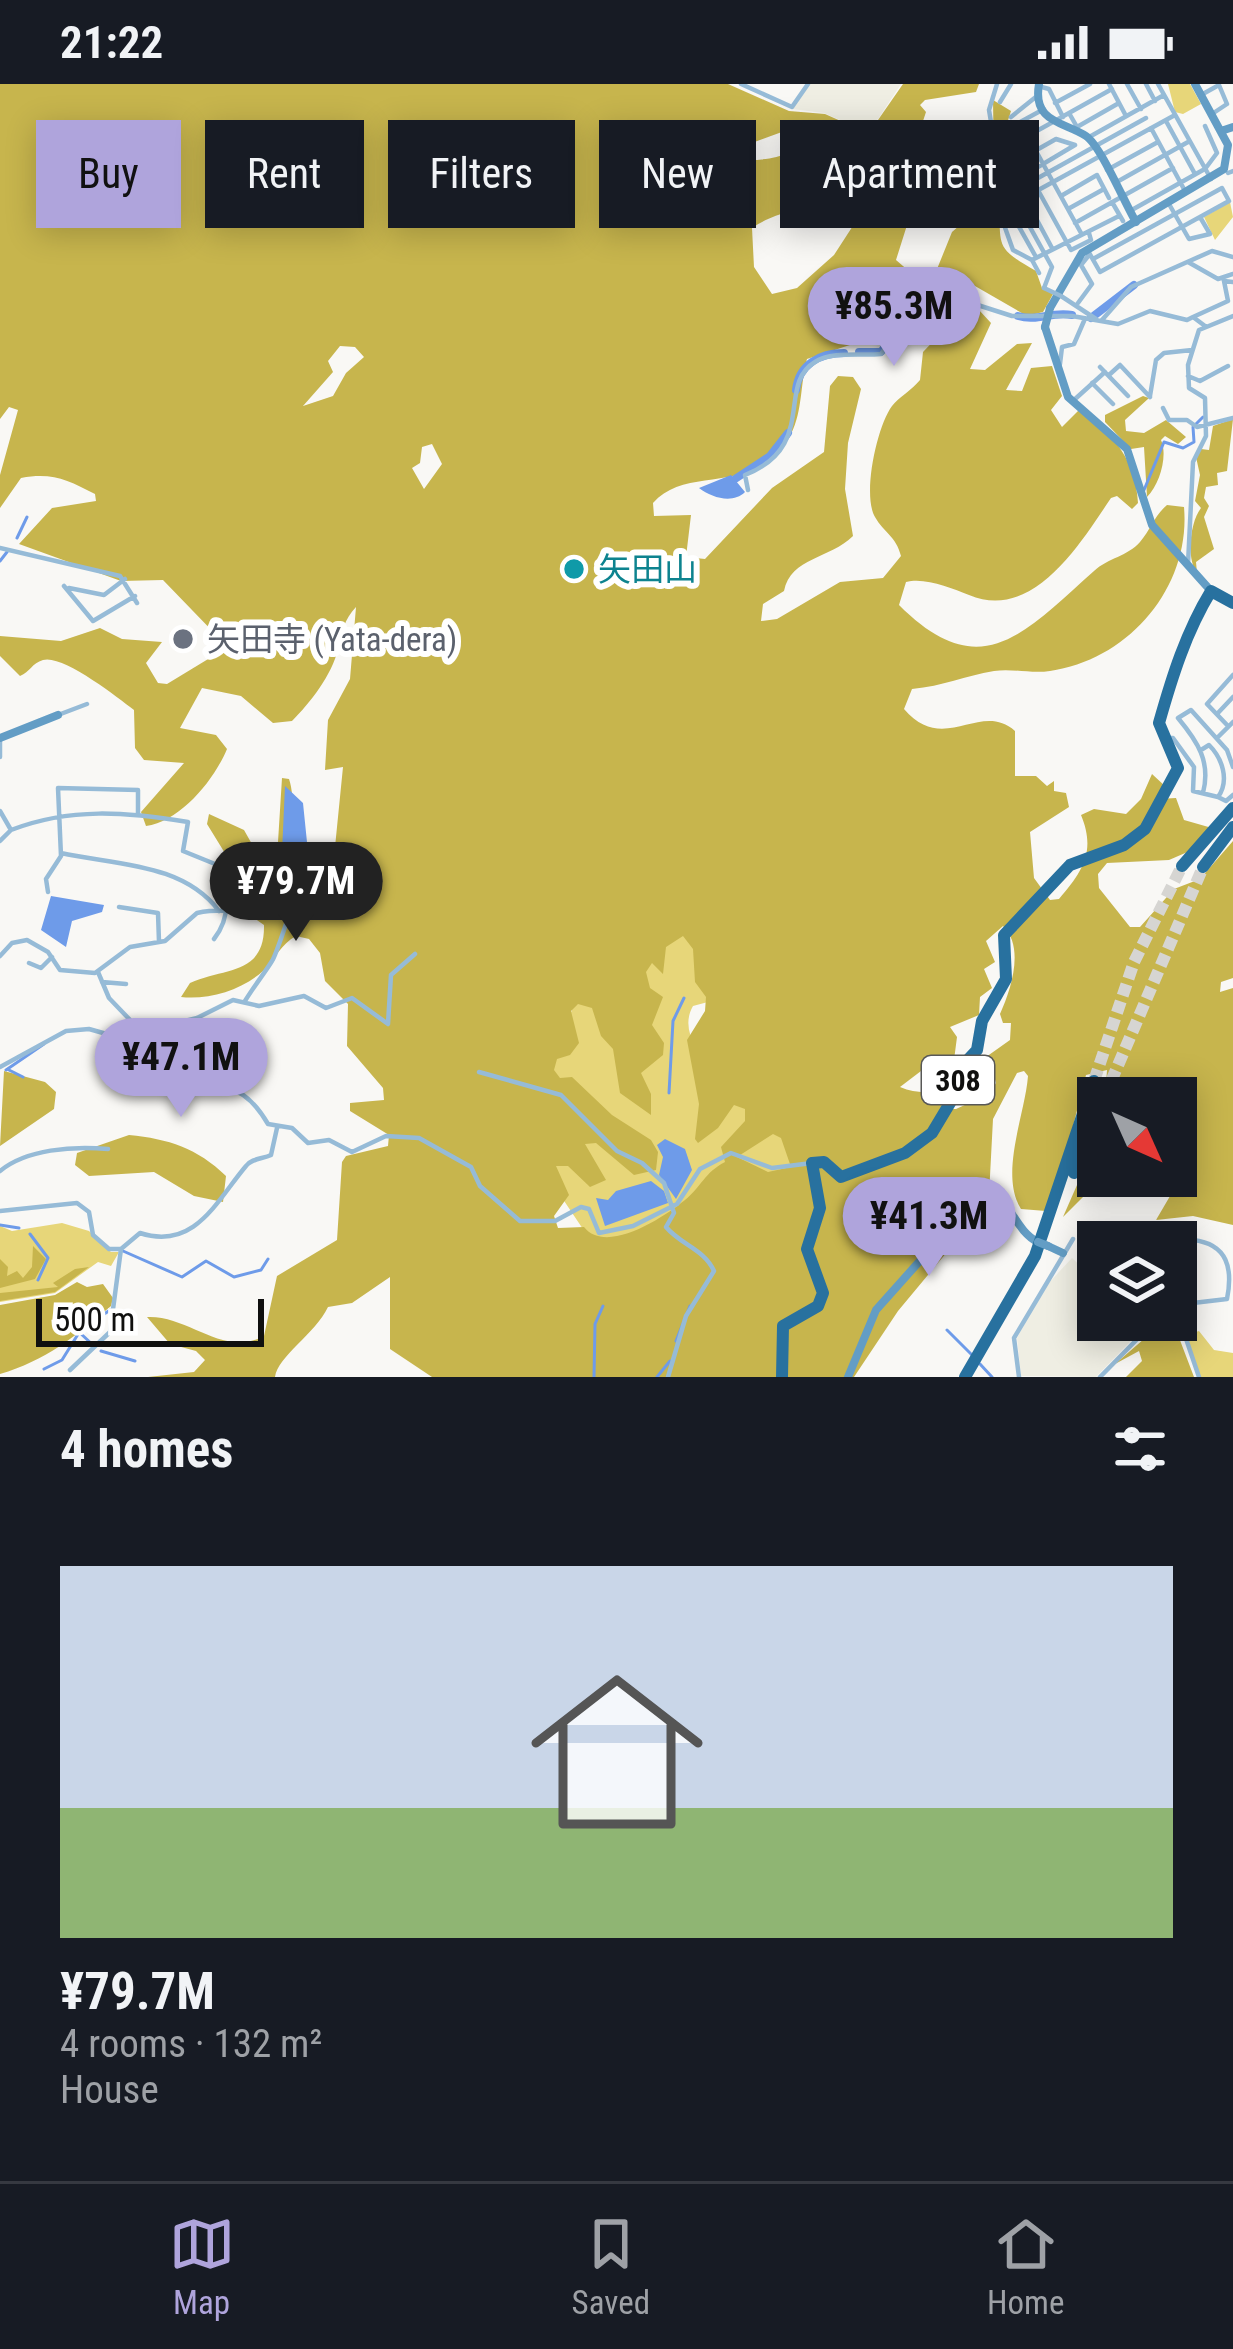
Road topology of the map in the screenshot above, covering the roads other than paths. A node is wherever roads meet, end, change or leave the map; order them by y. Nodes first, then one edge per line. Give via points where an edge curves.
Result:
1 (740, 84) edge
2 (808, 84) edge
3 (997, 84) edge
4 (1011, 84) edge
5 (1058, 84) edge
6 (1090, 84) edge
7 (1126, 84) edge
8 (1146, 84) edge
9 (1158, 84) edge
10 (1195, 84) edge
11 (1110, 87) edge
12 (1041, 89) edge
13 (1165, 95) junction
14 (1201, 95) junction
15 (1155, 101) junction
16 (1000, 102) dead end
17 (1055, 103) junction
18 (1119, 103) junction
19 (1044, 109) junction
20 (1141, 109) junction
21 (1212, 114) junction
22 (1066, 115) junction
23 (1175, 115) junction
24 (1011, 117) dead end
25 (1127, 117) junction
26 (1146, 118) junction
27 (1024, 120) edge
28 (1166, 120) junction
29 (1052, 122) junction
30 (1204, 126) dead end
31 (1233, 126) edge
32 (1151, 128) junction
33 (1039, 129) edge
34 (1221, 131) junction
35 (1158, 142) junction
36 (1188, 142) dead end
37 (1180, 147) junction
38 (1039, 149) edge
39 (1093, 150) junction
40 (1166, 155) junction
41 (1039, 157) edge
42 (1043, 165) junction
43 (1039, 167) edge
44 (1173, 169) junction
45 (1204, 169) junction
46 (1107, 170) junction
47 (1095, 171) dead end
48 (1048, 172) junction
49 (1195, 174) junction
50 (1039, 177) edge
51 (1211, 181) junction
52 (1052, 182) junction
53 (1180, 182) junction
54 (1114, 183) junction
55 (1039, 189) edge
56 (1104, 189) junction
57 (1185, 191) dead end
58 (1039, 192) edge
59 (1060, 196) junction
60 (1122, 197) junction
61 (1111, 200) junction
62 (1169, 204) junction
63 (1068, 209) junction
64 (1130, 211) junction
65 (1174, 214) junction
66 (1200, 217) junction
67 (1136, 222) junction
68 (1076, 223) junction
69 (1182, 227) junction
70 (1002, 228) edge
71 (1019, 228) edge
72 (1039, 228) edge
73 (1141, 232) junction
74 (1085, 233) junction
75 (1066, 240) junction
76 (1148, 245) junction
77 (1052, 248) junction
78 (1044, 252) junction
79 (1090, 254) junction
80 (1233, 257) edge
81 (1034, 259) junction
82 (1188, 261) junction
83 (1039, 273) dead end
84 (1233, 278) edge
85 (1224, 281) junction
86 (1078, 303) junction
87 (1193, 316) junction
88 (1233, 316) edge
89 (1098, 319) junction
90 (1084, 321) junction
91 (1204, 326) junction
92 (1192, 350) junction
93 (1228, 366) dead end
94 (1056, 370) junction
95 (1105, 371) junction
96 (1188, 376) junction
97 (1093, 383) junction
98 (1103, 395) junction
99 (1128, 396) dead end
100 (1073, 401) junction
101 (1093, 404) dead end
102 (1113, 404) dead end
103 (1162, 408) dead end
104 (1233, 418) edge
105 (1207, 429) junction
106 (748, 490) dead end
107 (0, 548) edge
108 (1188, 565) junction
109 (125, 579) junction
110 (1211, 591) junction
111 (1233, 603) edge
112 (1233, 675) edge
113 (1233, 698) edge
114 (87, 704) dead end
115 (1217, 714) junction
116 (58, 715) joint
117 (1231, 724) edge
118 (0, 738) edge
119 (1216, 738) junction
120 (1163, 740) junction
121 (1230, 747) edge
122 (1202, 750) junction
123 (0, 757) edge
124 (1233, 767) edge
125 (1203, 794) junction
126 (1233, 795) edge
127 (1218, 797) junction
128 (1233, 808) edge
129 (0, 811) edge
130 (57, 813) junction
131 (138, 814) junction
132 (1233, 827) edge
133 (11, 830) junction
134 (0, 841) edge
135 (61, 853) junction
136 (1182, 866) tunnel mouth
137 (1203, 867) tunnel mouth
138 (48, 892) dead end
139 (119, 907) dead end
140 (222, 912) junction
141 (214, 939) dead end
142 (159, 942) junction
143 (415, 954) dead end
144 (0, 956) edge
145 (52, 957) junction
146 (29, 964) dead end
147 (98, 972) junction
148 (102, 982) junction
149 (126, 984) dead end
150 (244, 1001) junction
151 (133, 1042) junction
152 (0, 1067) edge
153 (479, 1072) dead end
154 (278, 1128) junction
155 (1077, 1131) edge
156 (109, 1149) dead end
157 (812, 1163) junction
158 (1077, 1163) edge
159 (0, 1171) edge
160 (673, 1206) junction
161 (0, 1210) edge
162 (1073, 1239) dead end
163 (1197, 1241) edge
164 (121, 1249) junction
165 (1063, 1252) junction
166 (1197, 1303) edge
167 (1135, 1341) edge
168 (1187, 1341) edge
169 (70, 1370) dead end
170 (668, 1377) edge
171 (782, 1377) edge
172 (848, 1377) edge
173 (968, 1377) edge
174 (1019, 1377) edge
175 (1100, 1377) edge
176 (1199, 1377) edge

1 - 2 street via 792,107
3 - 78 street via 989,110 995,146 983,189 1020,209
4 - 16 street
5 - 12 street
6 - 17 street
7 - 20 street
8 - 15 street
9 - 13 street
10 - 14 street
11 - 18 street
11 - 22 street
12 - 17 street
12 - 19 street
12 - 24 street
13 - 15 street
13 - 23 street
14 - 21 street
14 - 21 street via 1219,85 1227,104
15 - 20 street
17 - 22 street
18 - 22 street via 1077,127
18 - 25 street
19 - 27 street
19 - 29 street
20 - 25 street
20 - 26 street
21 - 34 street
22 - 29 street
23 - 28 street
23 - 45 street
25 - 39 street
26 - 32 street
26 - 39 street
28 - 32 street
28 - 37 street
29 - 33 street
29 - 39 street
30 - 45 street via 1217,153
31 - 34 street
32 - 35 street
32 - 39 street
34 - 51 street via 1229,158
35 - 40 street
35 - 46 street
36 - 37 street
37 - 40 street
37 - 49 street
38 - 42 street via 1056,140 1075,145
39 - 46 street
39 - 47 street
39 - 48 street
39 - 52 street
40 - 44 street
40 - 54 street
41 - 42 street
42 - 43 street
42 - 48 street
44 - 53 street
44 - 60 street
45 - 49 street
45 - 51 street
46 - 54 street
48 - 50 street
48 - 52 street
49 - 53 street
51 - 62 street
52 - 55 street
52 - 59 street
53 - 57 street
53 - 64 street
54 - 60 street
56 - 59 street via 1097,175
56 - 61 street
56 - 63 street
58 - 75 street
59 - 63 street
60 - 61 street
60 - 64 street
61 - 68 street
61 - 74 street via 1121,219
62 - 65 street
62 - 67 street
63 - 68 street
64 - 67 street
65 - 66 street via 1222,188 1229,201
65 - 69 street
65 - 73 street
66 - 69 street
66 - 69 street via 1208,236 1189,239
67 - 79 street
68 - 74 street
69 - 76 street
70 - 81 street via 1015,252
71 - 81 street
72 - 77 street
73 - 76 street
73 - 79 street
74 - 75 street
74 - 75 street via 1091,240 1071,250
75 - 77 street
76 - 79 street via 1100,272
77 - 78 street
78 - 81 street
78 - 86 street, bridge via 1052,267 1044,288
79 - 86 street via 1081,265 1092,284
79 - 94 street, bridge via 1074,260 1050,308 1045,327
80 - 82 street via 1214,250
81 - 83 street
82 - 85 street
82 - 89 street via 1131,287
84 - 85 street
85 - 87 street via 1228,301
86 - 89 street
87 - 89 street via 1150,311 1118,324
87 - 91 street
88 - 91 street
89 - 90 street
90 - 94 street via 1074,344 1062,347
90 - 106 street via 1012,316 962,300 901,326 881,354 814,362 799,377 790,436 775,458 745,475
91 - 92 street
92 - 95 street via 1160,356 1150,396 1120,365
92 - 96 street
93 - 96 street via 1200,382
94 - 100 street
95 - 97 street
95 - 99 street
96 - 105 street via 1191,390 1205,398
97 - 98 street
97 - 100 street
98 - 101 street
98 - 102 street
100 - 108 street via 1127,449 1147,514
103 - 105 street via 1169,420
104 - 105 street
105 - 108 street via 1193,462
107 - 109 street
108 - 110 street
109 - 109 street via 136,600 93,621 67,587 104,596
110 - 111 highway
110 - 120 highway, 308 via 1190,626 1160,716
112 - 115 street via 1208,704
113 - 115 street
114 - 116 street
115 - 117 street
116 - 118 street
117 - 119 street
118 - 123 street
119 - 121 street
119 - 122 street via 1191,710 1178,718
120 - 125 street via 1172,737 1190,757 1193,791
120 - 157 highway, 308 via 1178,771 1142,832 1072,863 1004,935 1006,979 929,1136 841,1177 824,1162
121 - 124 street
122 - 125 street
122 - 127 street via 1209,745 1217,753 1226,780
125 - 127 street
126 - 127 street
128 - 136 highway
129 - 133 street
130 - 131 street
130 - 131 street via 58,788 138,790
130 - 133 street
130 - 135 street
131 - 140 street via 188,822 183,851 215,863 225,886
132 - 137 highway
133 - 134 street
135 - 138 street via 46,879
135 - 140 street via 174,875
139 - 142 street via 158,913
140 - 141 street via 227,918
140 - 142 street via 196,913
140 - 150 street via 247,915 290,883 297,895 273,959
142 - 147 street via 130,947
143 - 150 street via 391,975 388,1024 352,998 326,1008 304,996 263,1006
144 - 145 street via 22,939
145 - 146 street via 41,968
145 - 147 street via 64,971
147 - 148 street
148 - 149 street
148 - 151 street via 132,1022
150 - 151 street
151 - 152 street via 69,1031
151 - 154 street via 129,1055 145,1062 177,1101 204,1086 240,1092
153 - 160 street via 561,1096 616,1151 664,1183
154 - 160 street via 352,1151 386,1136 419,1138 471,1167 480,1186 527,1223 555,1221 580,1207 604,1234
154 - 164 street via 272,1155 248,1163 205,1222 156,1237 140,1233
155 - 173 highway via 1035,1256
156 - 159 street via 14,1157
157 - 160 street via 772,1168 731,1153 700,1169
157 - 171 highway via 820,1208 807,1249 823,1298 783,1326
158 - 173 highway via 1026,1284
160 - 170 street via 666,1226 714,1271 686,1316
161 - 164 street via 77,1203 97,1238
162 - 165 street
163 - 166 street via 1226,1256 1232,1280 1227,1299
164 - 169 street via 110,1332
165 - 172 street via 1023,1235 999,1196 984,1189 876,1310
165 - 174 street via 1014,1338
167 - 175 street
168 - 176 street

